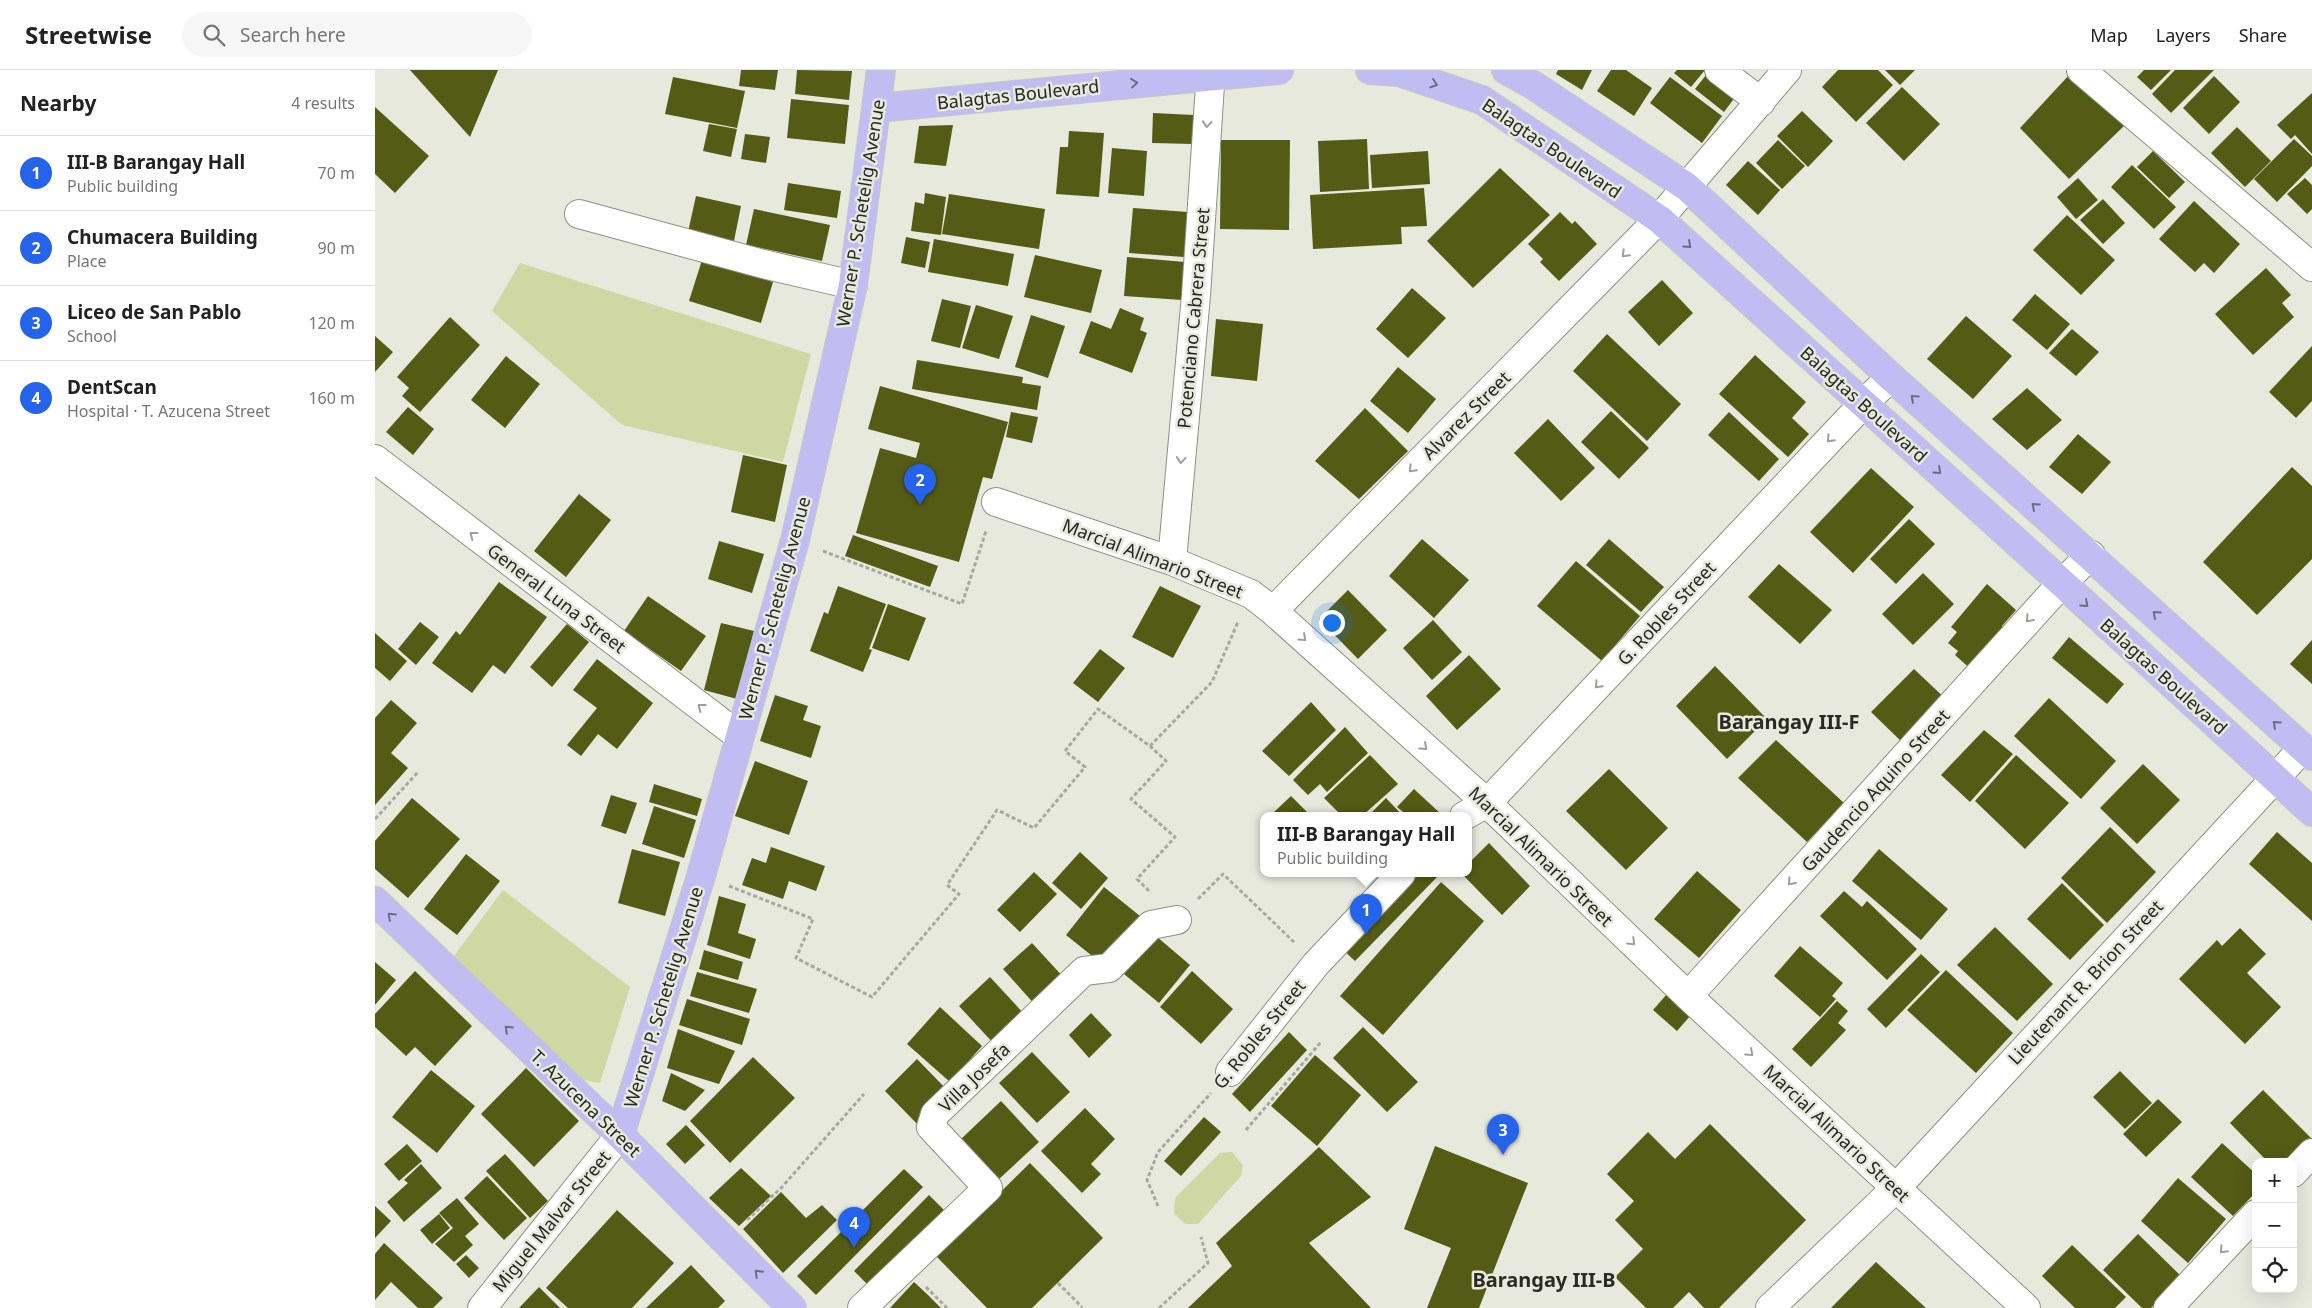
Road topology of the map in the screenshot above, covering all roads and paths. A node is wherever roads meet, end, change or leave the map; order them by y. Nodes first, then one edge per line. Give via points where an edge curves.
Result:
1 (881, 70) edge
2 (1279, 70) edge
3 (1370, 70) edge
4 (1506, 70) edge
5 (1719, 70) edge
6 (1787, 70) edge
7 (2081, 70) edge
8 (1211, 72) edge
9 (1537, 78) edge
10 (1761, 102) junction
11 (877, 108) junction
12 (1687, 188) junction
13 (579, 214) dead end
14 (1659, 219) junction
15 (2312, 267) edge
16 (853, 285) junction
17 (1891, 377) junction
18 (1863, 404) junction
19 (375, 459) edge
20 (995, 502) joint
21 (2091, 555) junction
22 (849, 561) dead end
23 (1172, 561) junction
24 (2062, 583) junction
25 (1251, 594) junction
26 (1273, 610) junction
27 (739, 736) junction
28 (1150, 746) junction
29 (2307, 752) edge
30 (418, 772) dead end
31 (2274, 777) junction
32 (1475, 810) edge
33 (2312, 812) edge
34 (375, 819) edge
35 (701, 876) junction
36 (1398, 877) edge
37 (375, 901) edge
38 (1177, 920) junction
39 (1316, 964) junction
40 (1688, 996) junction
41 (1321, 1042) dead end
42 (1230, 1072) joint
43 (864, 1094) dead end
44 (1246, 1130) dead end
45 (620, 1135) junction
46 (2312, 1153) edge
47 (2297, 1170) edge
48 (1897, 1188) junction
49 (1158, 1206) dead end
50 (2252, 1218) edge
51 (1201, 1237) dead end
52 (726, 1240) junction
53 (1058, 1283) dead end
54 (1082, 1306) dead end
55 (482, 1308) edge
56 (792, 1308) edge
57 (862, 1308) edge
58 (1159, 1308) edge
59 (1769, 1308) edge
60 (2026, 1308) edge
61 (2168, 1308) edge

1 - 11 main road, Werner P. Schetelig Avenue
2 - 8 main road, Balagtas Boulevard
3 -> 14 main road, Balagtas Boulevard via 1399,72 1482,100
4 - 9 main road
5 - 10 street
6 - 10 street
7 - 15 street
11 -> 8 main road, Balagtas Boulevard
8 -> 23 street, Potenciano Cabrera Street via 1196,295
9 - 12 main road
10 - 12 street
11 - 16 main road, Werner P. Schetelig Avenue
12 - 14 street, Alvarez Street
12 - 17 main road
13 - 16 street
14 -> 18 main road, Balagtas Boulevard
14 -> 26 street, Alvarez Street
16 - 27 main road, Werner P. Schetelig Avenue via 795,540
17 - 18 street, G. Robles Street
21 -> 17 main road
18 -> 24 main road, Balagtas Boulevard
18 -> 32 street, G. Robles Street
27 -> 19 street, General Luna Street
20 - 22 path via 961,604
20 - 23 street, Marcial Alimario Street
21 - 24 street, Gaudencio Aquino Street
29 -> 21 main road
23 - 25 street, Marcial Alimario Street
24 -> 31 main road, Balagtas Boulevard
24 -> 40 street, Gaudencio Aquino Street
25 - 26 street, Marcial Alimario Street
25 - 28 path via 1212,682
26 -> 32 street, Marcial Alimario Street
27 - 35 main road, Werner P. Schetelig Avenue
28 - 35 path via 1097,708 1065,751 1085,767 1034,828 997,810 947,885 959,894 872,997 796,958 813,920
28 - 38 path via 1166,761 1131,799 1175,837 1137,879
29 - 31 street, Lieutenant R. Brion Street
30 - 34 path
31 - 33 main road, Balagtas Boulevard
31 - 48 street, Lieutenant R. Brion Street
32 -> 40 street, Marcial Alimario Street
35 - 45 main road, Werner P. Schetelig Avenue
36 - 39 street, G. Robles Street
45 -> 37 main road, T. Azucena Street
38 - 39 path via 1223,874
38 - 57 street, Villa Josefa via 1151,925 1109,968 1084,971 935,1114 931,1127 987,1188
39 - 42 street, G. Robles Street
40 -> 48 street, Marcial Alimario Street
41 - 44 path
42 - 49 path, G. Robles Street via 1158,1152 1147,1180
43 - 52 path via 783,1187
45 - 52 main road, T. Azucena Street
45 - 55 street, Miguel Malvar Street
46 - 47 street
48 - 59 street, Lieutenant R. Brion Street
48 - 60 street, Marcial Alimario Street
50 -> 61 street
51 - 58 path via 1208,1263
56 -> 52 main road, T. Azucena Street
53 - 54 path

